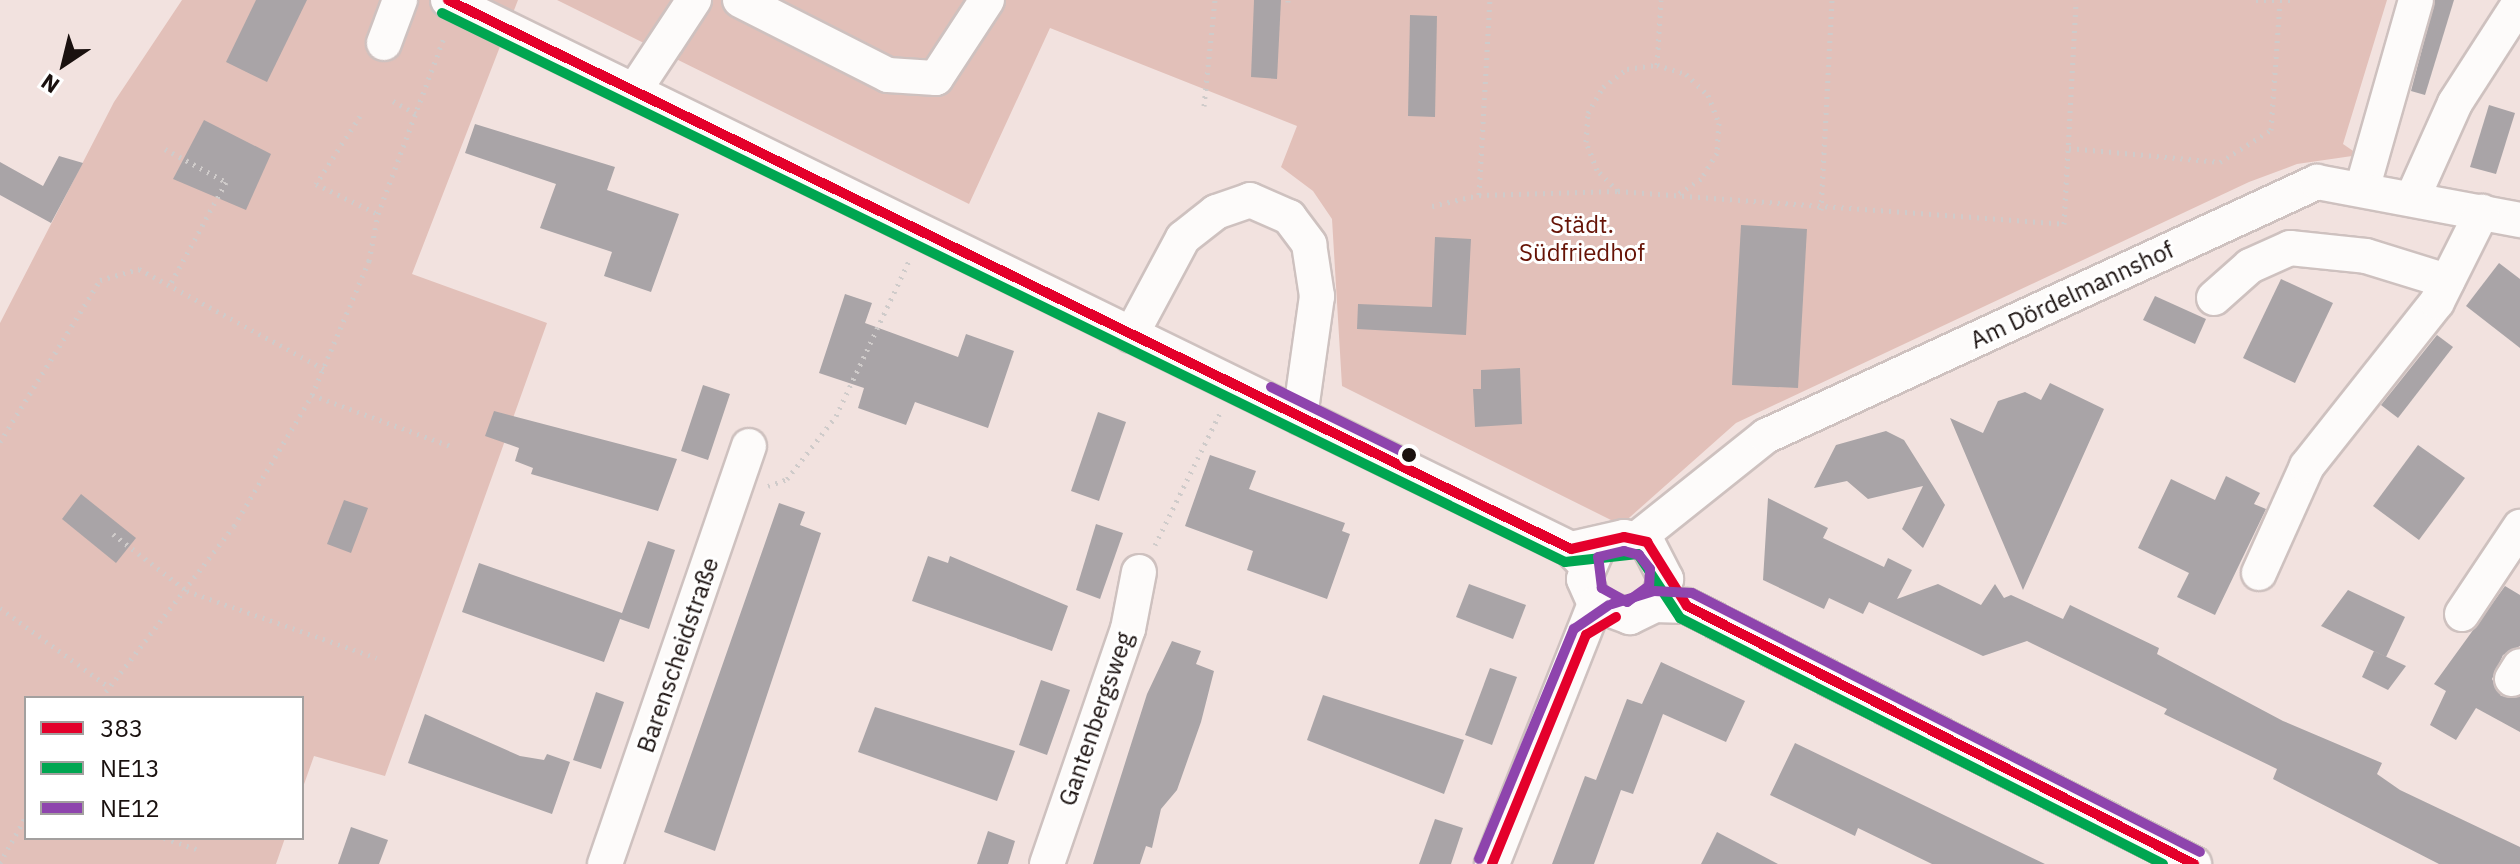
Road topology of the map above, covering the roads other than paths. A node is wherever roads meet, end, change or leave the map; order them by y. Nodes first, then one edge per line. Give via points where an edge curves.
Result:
1 (400, 0) edge
2 (694, 0) edge
3 (740, 0) edge
4 (987, 0) edge
5 (2416, 0) edge
6 (452, 2) edge
7 (2520, 2) edge
8 (384, 43) dead end
9 (634, 91) junction
10 (2363, 186) junction
11 (2413, 197) junction
12 (2482, 212) junction
13 (2520, 220) edge
14 (2447, 281) junction
15 (2214, 298) dead end
16 (1131, 335) junction
17 (1300, 417) junction
18 (749, 446) dead end
19 (2520, 527) edge
20 (1585, 553) junction
21 (1660, 568) junction
22 (1139, 572) road end
23 (2259, 573) dead end
24 (2462, 614) dead end
25 (1599, 619) junction
26 (605, 864) edge
27 (1047, 864) edge
28 (1492, 864) edge
29 (2194, 864) edge

1 - 8 street
2 - 9 street
3 - 4 street via 888,75 936,78
5 - 10 street
6 - 9 street
7 - 11 street via 2455,103
9 - 16 street
10 - 11 street, Am Dördelmannshof
10 - 21 street, Am Dördelmannshof via 2317,182 2297,190 1766,436 1706,477
11 - 12 street, Am Dördelmannshof
12 - 13 street, Am Dördelmannshof
12 - 14 street
14 - 15 street via 2366,256 2290,248 2250,266
14 - 23 street via 2307,466
16 - 17 street
16 - 17 street via 1183,238 1216,212 1250,200 1289,217 1309,244 1317,296
17 - 20 street
18 - 26 street, Barenscheidstraße
19 - 24 street
20 - 21 street
20 - 25 street
21 - 25 street
21 - 29 street
22 - 27 street, Gantenbergsweg via 1128,629
25 - 28 street

